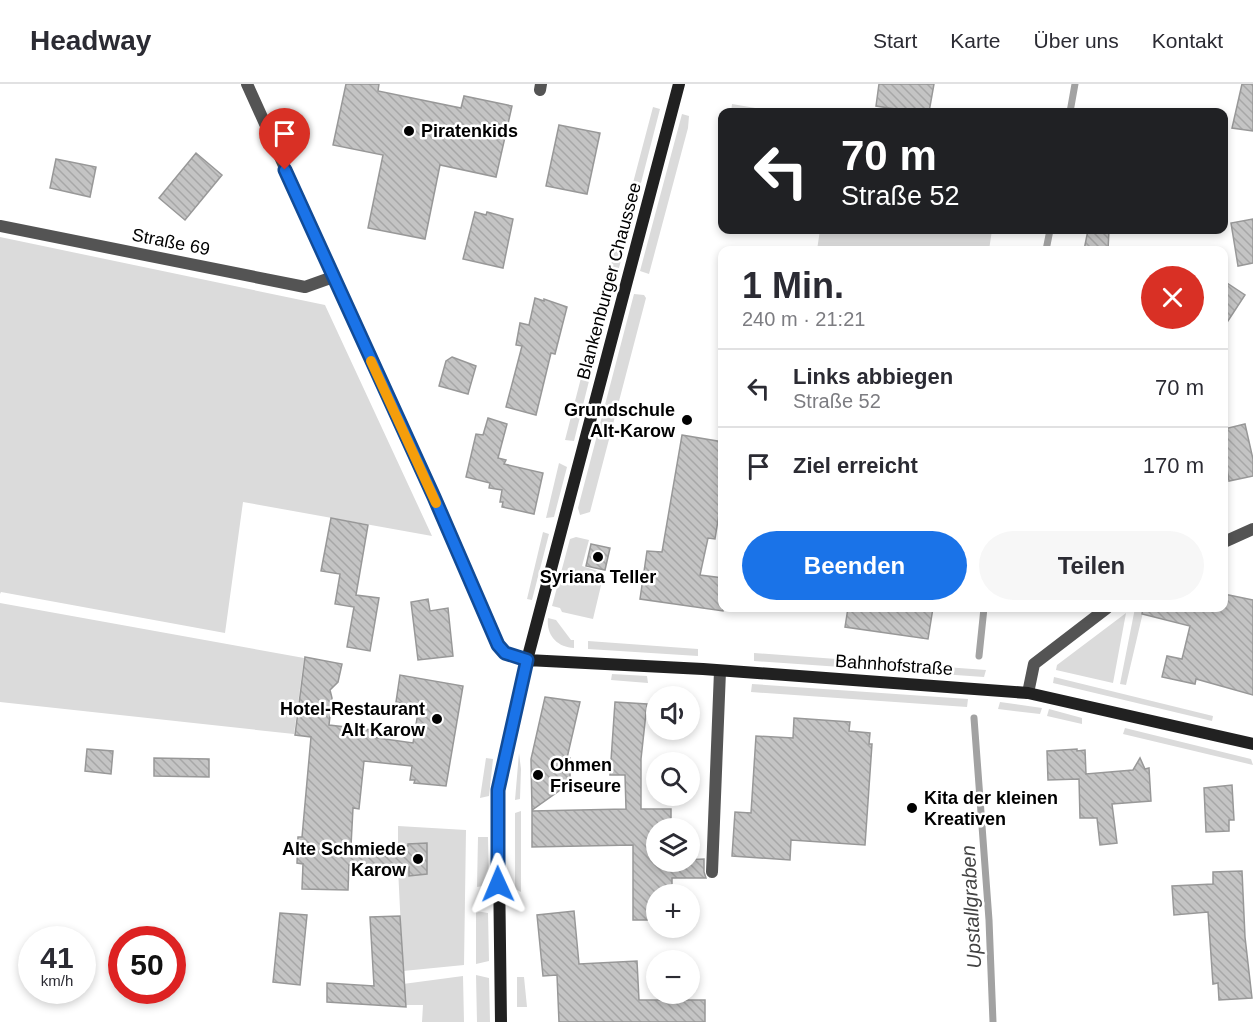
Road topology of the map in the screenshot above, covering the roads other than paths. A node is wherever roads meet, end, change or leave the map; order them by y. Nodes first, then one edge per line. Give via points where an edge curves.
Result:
1 (247, 84) edge
2 (679, 84) edge
3 (0, 226) edge
4 (333, 277) junction
5 (1253, 528) edge
6 (1228, 540) edge
7 (1102, 612) edge
8 (527, 660) junction
9 (720, 671) junction
10 (1028, 693) junction
11 (1253, 744) edge
12 (712, 872) dead end
13 (501, 1022) edge

1 - 4 street
2 - 8 main road, Blankenburger Chaussee
3 - 4 street, Straße 69 via 305,287
4 - 8 street via 498,645 505,653
5 - 6 street
7 - 10 street via 1034,663
8 - 9 main road, Bahnhofstraße
8 - 13 main road, Blankenburger Chaussee via 498,790
9 - 10 main road, Bahnhofstraße
9 - 12 street
10 - 11 main road, Bahnhofstraße

